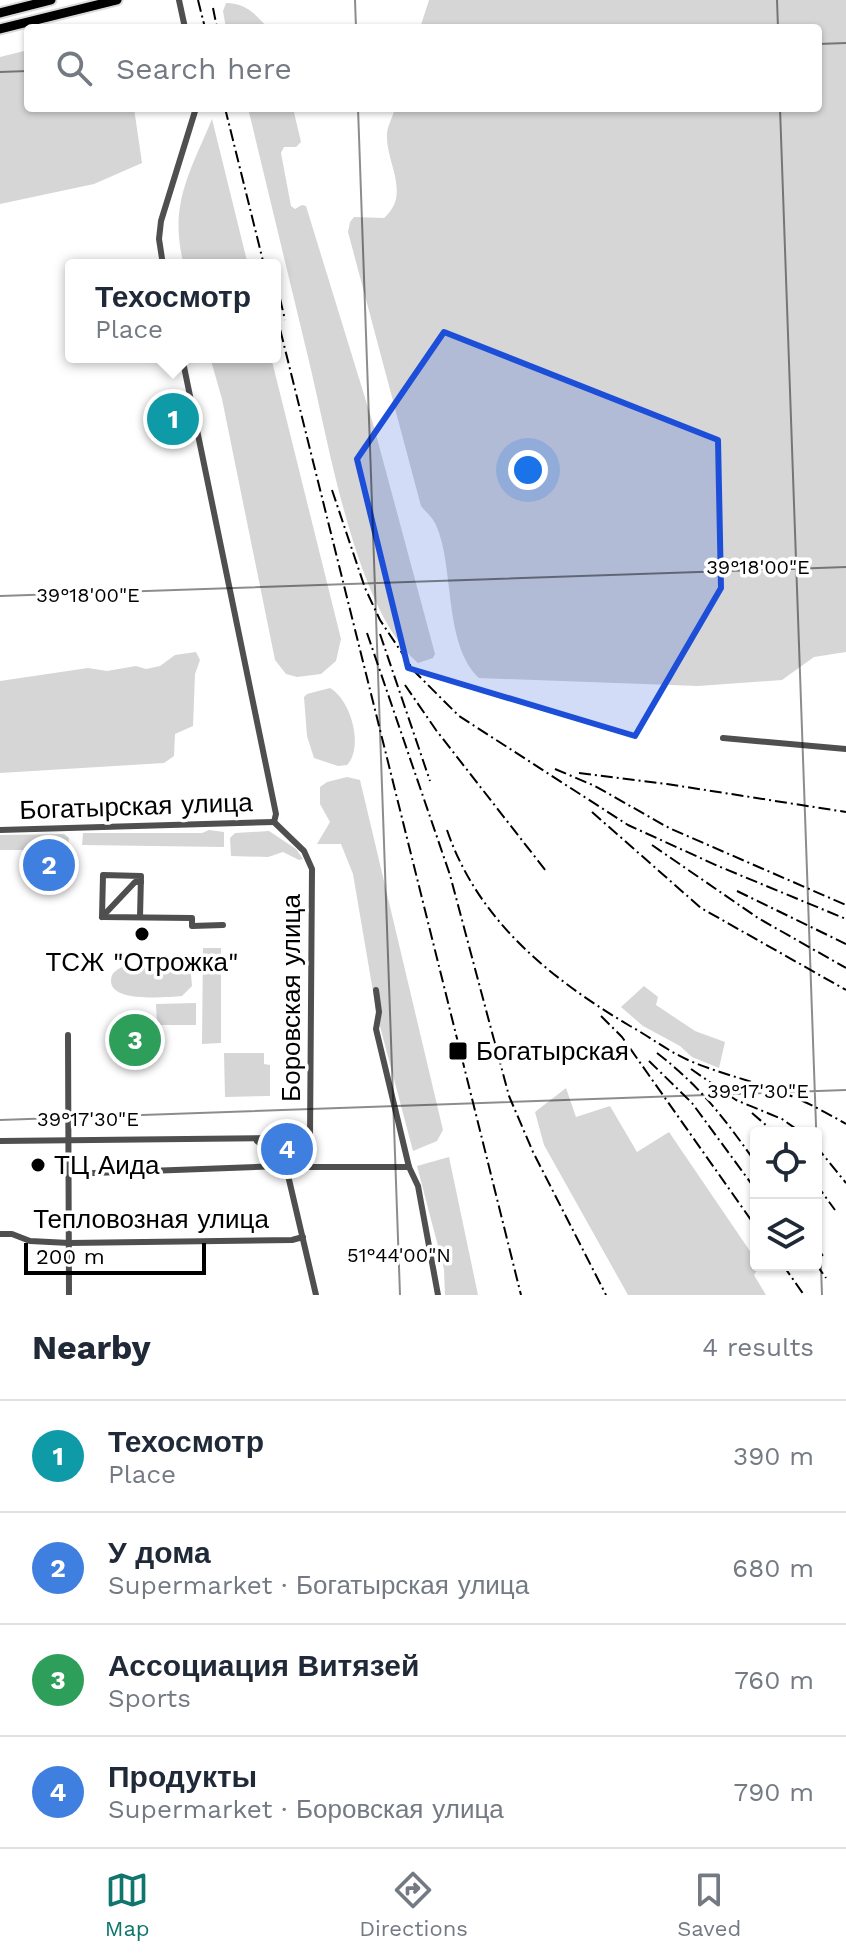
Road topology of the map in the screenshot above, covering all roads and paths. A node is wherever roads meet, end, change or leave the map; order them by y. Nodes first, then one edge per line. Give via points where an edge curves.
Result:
1 (51, 0) edge
2 (117, 0) edge
3 (179, 0) edge
4 (0, 13) edge
5 (184, 24) edge
6 (0, 29) edge
7 (195, 112) edge
8 (162, 259) edge
9 (183, 363) edge
10 (723, 738) dead end
11 (846, 749) edge
12 (274, 822) junction
13 (0, 830) edge
14 (141, 882) junction
15 (102, 917) junction
16 (140, 917) junction
17 (223, 925) dead end
18 (376, 990) dead end
19 (68, 1035) dead end
20 (279, 1138) junction
21 (67, 1140) junction
22 (254, 1140) junction
23 (0, 1141) edge
24 (279, 1157) junction
25 (409, 1167) junction
26 (286, 1168) junction
27 (67, 1174) junction
28 (0, 1234) edge
29 (303, 1237) junction
30 (69, 1243) junction
31 (69, 1295) edge
32 (316, 1295) edge
33 (438, 1295) edge

1 - 4 highway
2 - 6 highway
3 - 5 street
7 - 8 street via 161,221
9 - 12 street via 263,739
10 - 11 street
12 - 13 street, Богатырская улица
12 - 20 street, Боровская улица via 304,851 312,869 310,1138
14 - 15 street via 135,882
14 - 15 street via 141,876 103,875
14 - 16 street
15 - 16 street
16 - 17 street
18 - 25 street via 376,1029
19 - 21 street
20 - 22 street
20 - 24 street, Боровская улица
21 - 22 street
21 - 23 street
21 - 27 street
22 - 24 street, Боровская улица
24 - 26 street, Боровская улица
25 - 26 street
25 - 33 street via 418,1186
26 - 27 street
26 - 29 street, Боровская улица
27 - 30 street
28 - 30 street, Тепловозная улица
29 - 30 street, Тепловозная улица
29 - 32 street, Боровская улица
30 - 31 street

